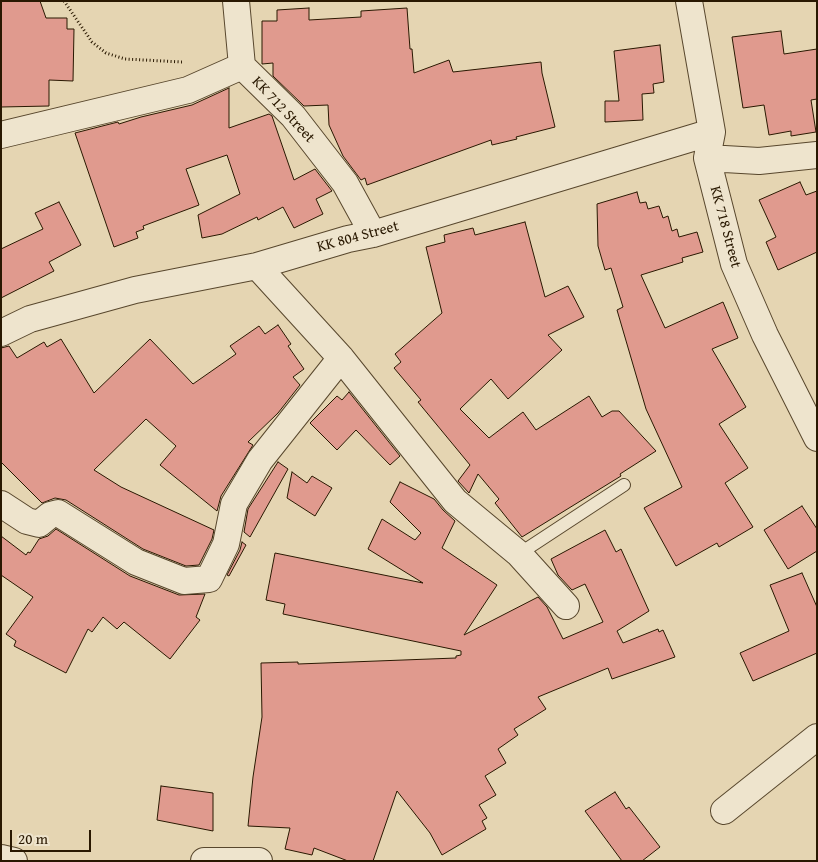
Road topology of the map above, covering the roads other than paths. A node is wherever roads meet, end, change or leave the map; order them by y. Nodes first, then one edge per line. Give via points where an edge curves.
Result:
1 (236, 1) edge
2 (689, 1) edge
3 (242, 66) junction
4 (712, 132) junction
5 (1, 135) edge
6 (817, 155) edge
7 (707, 158) junction
8 (373, 234) junction
9 (257, 266) junction
10 (1, 333) edge
11 (341, 358) junction
12 (817, 438) edge
13 (624, 484) dead end
14 (1, 504) edge
15 (519, 554) junction
16 (566, 606) dead end
17 (817, 737) edge
18 (724, 812) dead end
19 (1, 858) edge
20 (14, 861) edge
21 (204, 861) edge
22 (259, 861) edge

1 - 3 street, KK 712 Street
2 - 4 street, KK 718 Street
3 - 5 street via 188,90
3 - 8 street, KK 712 Street via 305,131 345,183
4 - 7 street, KK 718 Street
4 - 8 street, KK 804 Street
6 - 7 street via 759,161
7 - 12 street, KK 718 Street via 734,264 765,335
8 - 9 street, KK 804 Street
9 - 10 street, KK 804 Street via 135,290 30,319
9 - 11 street
11 - 14 street via 260,460 234,504 226,544 209,579 184,581 136,562 58,513 39,524 27,521
11 - 15 street via 455,501
13 - 15 lane
15 - 16 street
17 - 18 street
19 - 20 street
21 - 22 street

